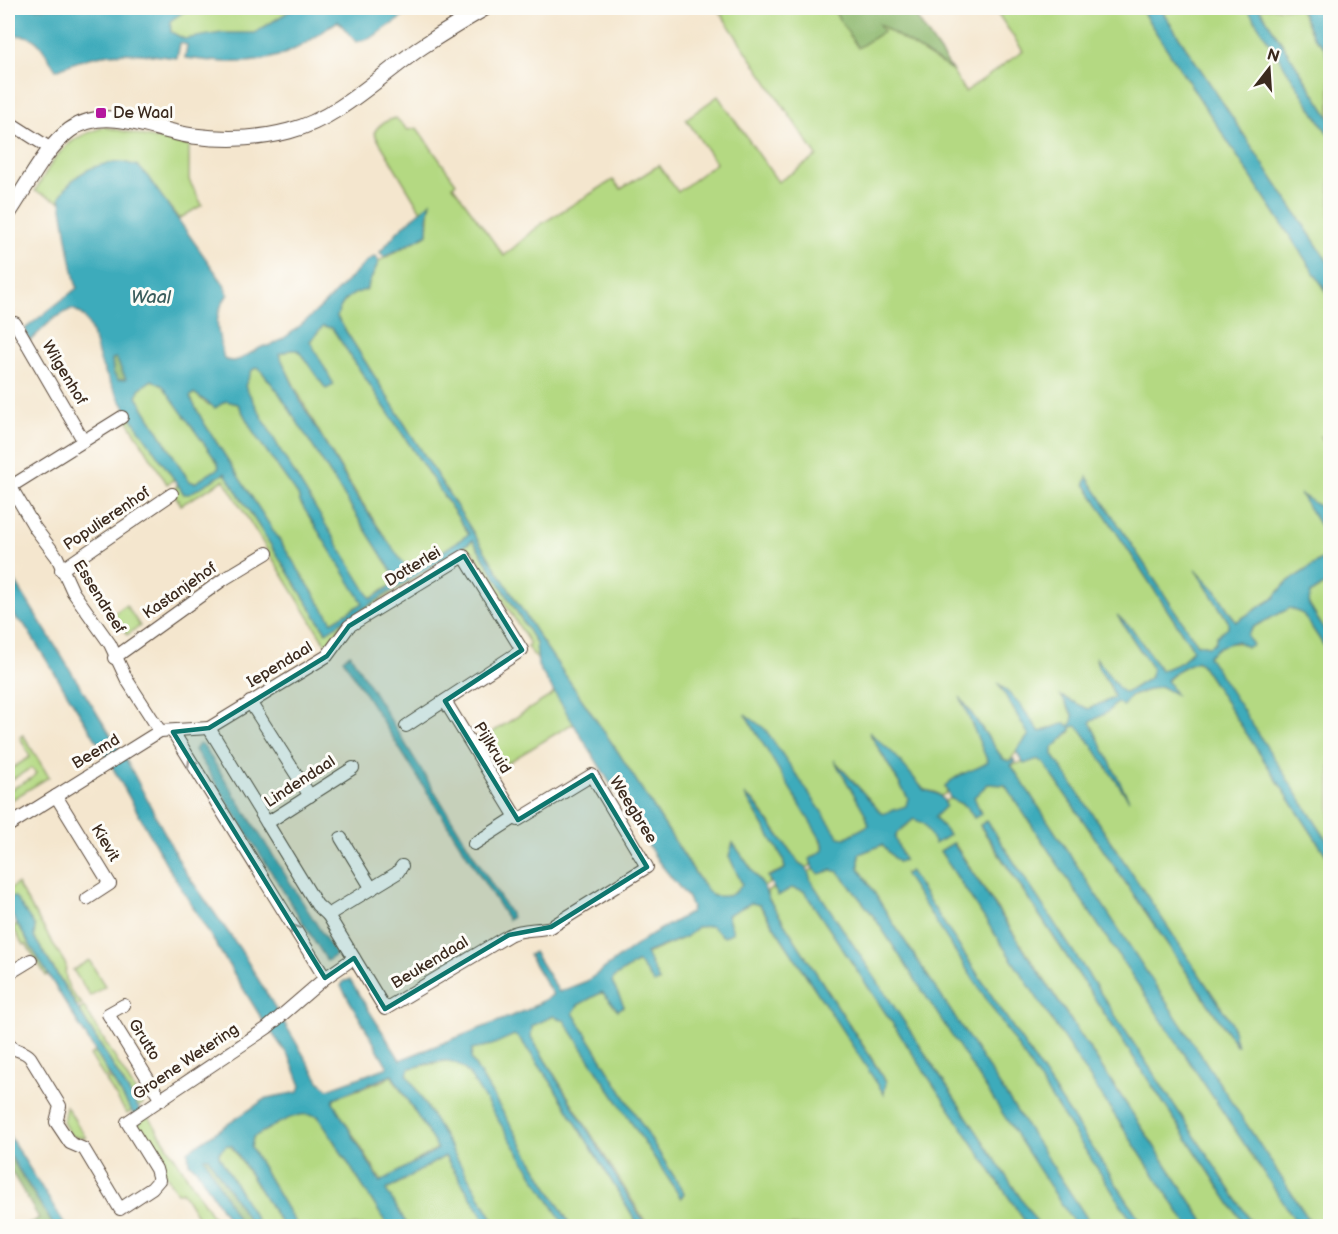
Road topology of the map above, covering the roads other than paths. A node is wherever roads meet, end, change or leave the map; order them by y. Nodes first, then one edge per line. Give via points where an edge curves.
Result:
1 (484, 8) edge
2 (8, 125) edge
3 (51, 149) junction
4 (8, 214) edge
5 (21, 332) dead end
6 (122, 417) dead end
7 (83, 440) junction
8 (9, 485) edge
9 (172, 494) dead end
10 (267, 553) dead end
11 (61, 570) junction
12 (327, 656) joint
13 (114, 658) junction
14 (445, 701) junction
15 (250, 702) junction
16 (406, 726) dead end
17 (209, 728) junction
18 (167, 732) junction
19 (353, 768) dead end
20 (56, 796) junction
21 (310, 796) junction
22 (514, 814) junction
23 (267, 823) junction
24 (8, 826) edge
25 (341, 838) dead end
26 (474, 844) dead end
27 (402, 866) dead end
28 (372, 889) junction
29 (87, 899) dead end
30 (328, 915) junction
31 (509, 935) joint
32 (354, 958) junction
33 (31, 960) dead end
34 (8, 974) edge
35 (325, 978) junction
36 (124, 1005) dead end
37 (8, 1043) edge
38 (161, 1100) junction

1 - 3 street via 318,120 290,131 246,137 193,136 104,118 86,121
2 - 3 street
3 - 4 street
5 - 7 street, Wilgenhof
6 - 7 street
7 - 8 street
8 - 11 street, Essendreef via 57,557
9 - 11 street, Populierenhof
10 - 13 street, Kastanjehof
11 - 13 street, Essendreef via 110,644
12 - 14 street, Dotterlei via 349,626 464,556 522,650
12 - 15 street, Iependaal
13 - 18 street, Essendreef
14 - 16 street
14 - 22 street, Pijlkruid
15 - 17 street, Iependaal
15 - 21 street, Iependaal
17 - 18 street, Beemd
17 - 23 street
18 - 20 street, Beemd
35 -> 18 street, Essendreef
19 - 21 street, Lindendaal
20 - 24 street, Beemd
20 - 29 street, Kievit via 110,884
21 - 23 street, Lindendaal
22 - 26 street, Weegbree
22 - 31 street, Weegbree via 518,820 592,775 647,867 551,927
23 - 30 street, Lindendaal via 317,905
25 - 28 street
27 - 28 street
28 - 30 street
30 - 32 street, Beukendaal
31 - 32 street, Beukendaal via 385,1009
32 - 35 street, Groene Wetering
33 - 34 street
35 - 38 street, Groene Wetering via 267,1028
36 - 38 street, Grutto via 108,1014
37 - 38 street, Groene Wetering via 30,1057 60,1106 58,1126 70,1143 84,1149 120,1209 159,1180 127,1122

